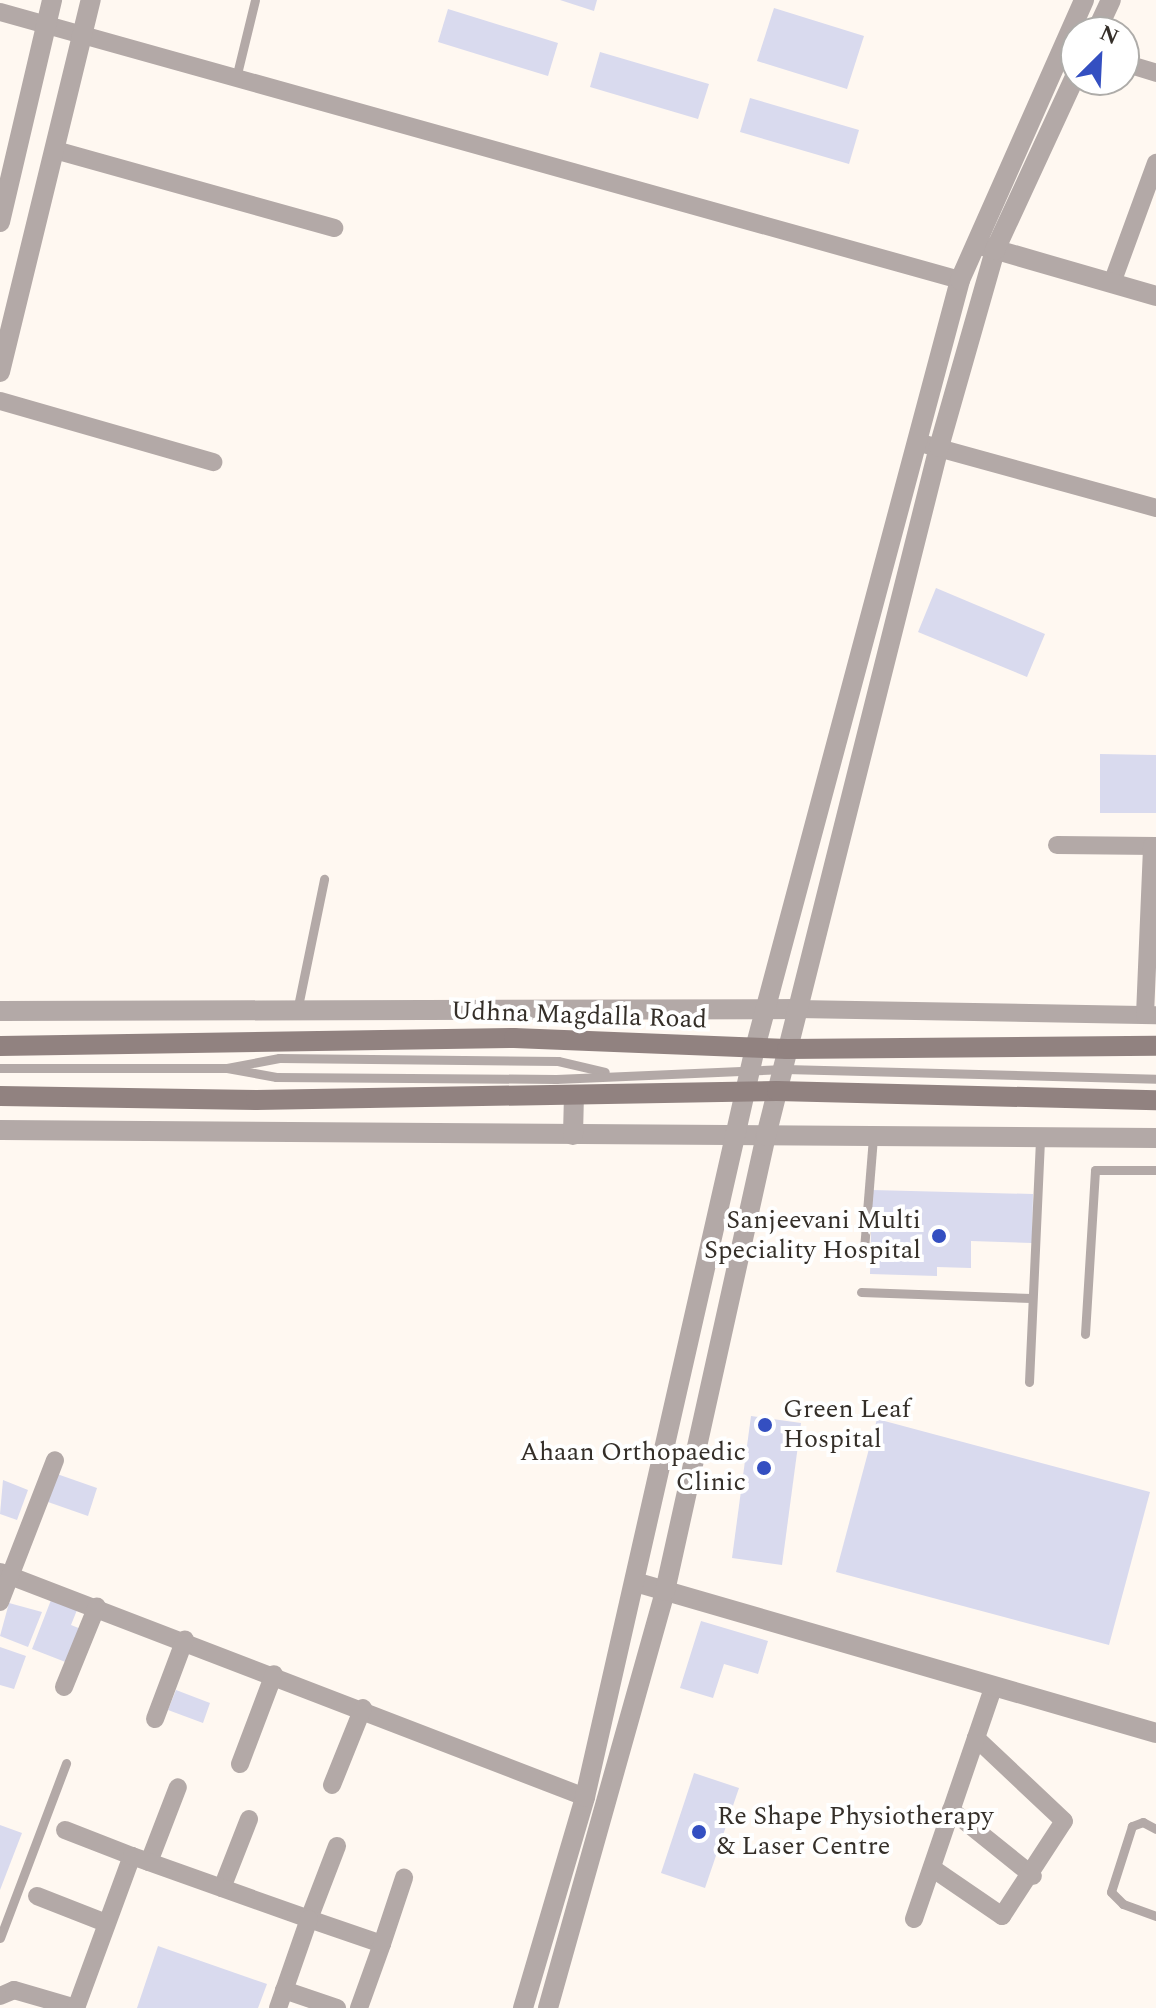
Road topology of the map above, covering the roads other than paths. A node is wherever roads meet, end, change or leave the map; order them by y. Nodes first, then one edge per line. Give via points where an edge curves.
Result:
1 (52, 0) edge
2 (91, 0) edge
3 (255, 0) edge
4 (1084, 0) edge
5 (0, 12) edge
6 (46, 25) junction
7 (83, 35) junction
8 (236, 78) junction
9 (1066, 96) edge
10 (55, 150) junction
11 (1156, 163) edge
12 (0, 222) edge
13 (334, 228) dead end
14 (974, 244) junction
15 (995, 250) junction
16 (960, 280) junction
17 (1112, 283) junction
18 (1156, 296) edge
19 (0, 372) edge
20 (0, 401) edge
21 (918, 442) junction
22 (939, 447) junction
23 (213, 462) dead end
24 (1156, 508) edge
25 (1057, 845) dead end
26 (1154, 846) edge
27 (324, 879) dead end
28 (766, 1009) junction
29 (797, 1009) junction
30 (0, 1011) edge
31 (297, 1011) junction
32 (1151, 1015) edge
33 (0, 1046) edge
34 (1156, 1046) edge
35 (755, 1048) junction
36 (785, 1059) junction
37 (0, 1068) edge
38 (227, 1068) junction
39 (751, 1070) junction
40 (613, 1073) junction
41 (1156, 1079) edge
42 (777, 1091) junction
43 (748, 1092) junction
44 (574, 1095) junction
45 (0, 1096) edge
46 (1156, 1100) edge
47 (0, 1130) edge
48 (573, 1135) junction
49 (737, 1136) junction
50 (766, 1136) junction
51 (873, 1137) junction
52 (1040, 1138) junction
53 (1156, 1138) edge
54 (1156, 1170) edge
55 (864, 1249) dead end
56 (861, 1292) dead end
57 (1031, 1298) junction
58 (1085, 1334) dead end
59 (1029, 1382) dead end
60 (55, 1460) dead end
61 (5, 1574) edge
62 (635, 1582) junction
63 (665, 1591) junction
64 (0, 1602) edge
65 (97, 1606) junction
66 (185, 1639) junction
67 (274, 1674) junction
68 (994, 1686) junction
69 (64, 1687) dead end
70 (363, 1708) junction
71 (155, 1719) dead end
72 (1156, 1733) edge
73 (976, 1738) junction
74 (66, 1763) dead end
75 (240, 1764) dead end
76 (332, 1785) dead end
77 (178, 1787) dead end
78 (585, 1797) junction
79 (951, 1810) junction
80 (249, 1819) dead end
81 (1156, 1829) edge
82 (65, 1830) dead end
83 (337, 1846) dead end
84 (140, 1859) junction
85 (932, 1868) junction
86 (1033, 1876) junction
87 (404, 1878) dead end
88 (222, 1888) junction
89 (37, 1896) dead end
90 (1156, 1916) edge
91 (309, 1919) junction
92 (914, 1919) dead end
93 (106, 1923) junction
94 (0, 1938) edge
95 (382, 1944) junction
96 (0, 1996) edge
97 (281, 1999) edge
98 (76, 2008) edge
99 (337, 2008) edge
100 (359, 2008) edge
101 (523, 2008) edge
102 (548, 2008) edge

1 - 6 street
2 - 7 street
3 - 8 lane
4 - 14 street
5 - 6 street
6 - 7 street
6 - 12 street
7 - 8 street
7 - 10 street
8 - 16 street
9 - 15 street
10 - 13 street
10 - 19 street
11 - 17 street
14 - 15 street
14 - 16 street
15 - 17 street
15 - 22 street
16 - 21 street
17 - 18 street
20 - 23 street
21 - 22 street
21 - 28 street
22 - 24 street
22 - 29 street
25 - 26 street
26 - 32 street
27 - 31 lane
28 - 29 street
28 - 31 street
28 - 35 street
29 - 32 street
29 - 36 street
30 - 31 street
33 - 35 main road, Udhna Magdalla Road via 514,1038
34 - 36 main road, Udhna Magdalla Road
35 - 36 main road, Udhna Magdalla Road
35 - 39 street
36 - 39 lane
36 - 41 lane
36 - 42 street
37 - 38 lane
38 - 40 lane via 276,1077 556,1079
38 - 40 lane via 279,1058 558,1061
39 - 40 lane
39 - 43 street
42 - 43 main road
42 - 46 main road
42 - 50 street
43 - 44 main road
43 - 49 street
44 - 45 main road via 256,1100
44 - 48 street
47 - 48 street
48 - 49 street
49 - 50 street
49 - 62 street
50 - 51 street
50 - 63 street
51 - 52 street
51 - 55 lane
52 - 53 street
52 - 57 lane
54 - 58 lane via 1095,1170
56 - 57 lane
57 - 59 lane
60 - 61 street
61 - 64 street
61 - 65 street
62 - 63 street
62 - 78 street
63 - 68 street
63 - 102 street via 611,1803
65 - 66 street
65 - 69 street
66 - 67 street
66 - 71 street
67 - 70 street
67 - 75 street
68 - 72 street
68 - 73 street
70 - 76 street
70 - 78 street
73 - 79 street
73 - 86 street via 1062,1813 1063,1824
74 - 94 lane
77 - 84 street
78 - 101 street
79 - 85 street
79 - 86 street
80 - 88 street
81 - 90 lane via 1143,1822 1132,1826 1111,1892 1123,1904
82 - 84 street
83 - 91 street
84 - 88 street
84 - 93 street
85 - 86 street via 996,1916 1011,1910
85 - 92 street
87 - 95 street
88 - 91 street
89 - 93 street
91 - 95 street
91 - 97 street
93 - 98 street
95 - 100 street
96 - 98 street via 14,1990
97 - 99 street

